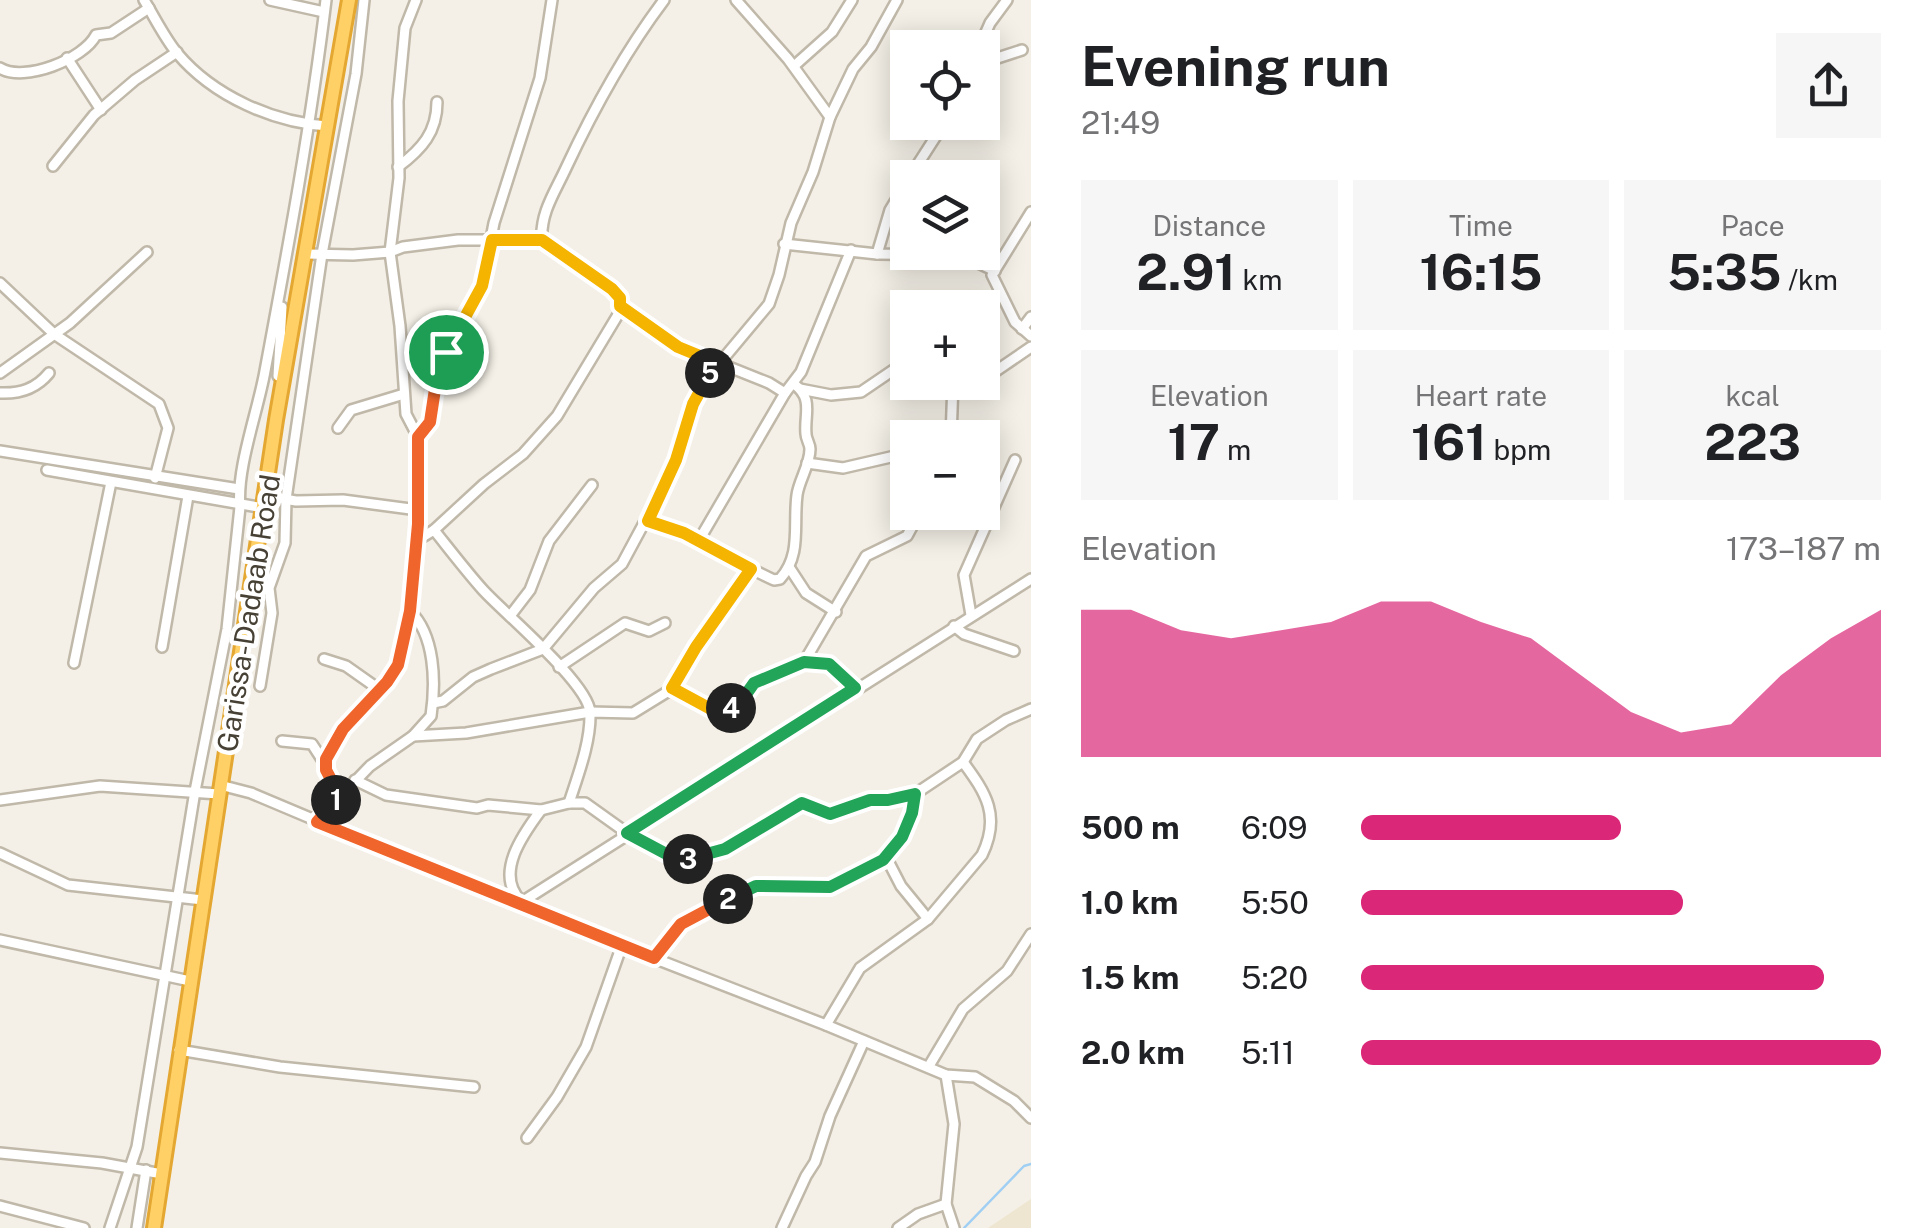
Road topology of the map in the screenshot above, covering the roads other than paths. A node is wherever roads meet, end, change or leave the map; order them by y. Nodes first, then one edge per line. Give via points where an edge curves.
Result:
1 (270, 0) edge
2 (326, 0) edge
3 (348, 0) edge
4 (364, 0) edge
5 (416, 0) edge
6 (552, 0) edge
7 (664, 0) edge
8 (852, 0) edge
9 (897, 0) edge
10 (1006, 0) edge
11 (739, 1) edge
12 (147, 4) edge
13 (324, 12) junction
14 (987, 30) edge
15 (340, 50) junction
16 (1022, 50) dead end
17 (177, 52) junction
18 (358, 52) junction
19 (67, 58) junction
20 (1000, 58) edge
21 (794, 66) junction
22 (0, 68) edge
23 (437, 102) dead end
24 (102, 110) junction
25 (830, 117) junction
26 (306, 124) junction
27 (328, 126) junction
28 (53, 166) dead end
29 (398, 168) junction
30 (1031, 212) edge
31 (890, 214) edge
32 (492, 240) junction
33 (542, 240) junction
34 (784, 244) junction
35 (851, 250) junction
36 (146, 252) dead end
37 (390, 252) junction
38 (314, 254) junction
39 (876, 254) junction
40 (890, 254) edge
41 (1000, 261) edge
42 (284, 269) junction
43 (994, 270) edge
44 (0, 284) edge
45 (620, 306) junction
46 (1031, 317) edge
47 (1027, 333) edge
48 (54, 334) junction
49 (1031, 347) edge
50 (717, 363) junction
51 (4, 366) edge
52 (1000, 368) edge
53 (890, 372) edge
54 (50, 373) dead end
55 (797, 386) junction
56 (0, 393) edge
57 (785, 393) junction
58 (404, 394) junction
59 (276, 420) junction
60 (338, 428) dead end
61 (418, 437) junction
62 (0, 451) edge
63 (890, 457) edge
64 (1015, 460) dead end
65 (806, 464) junction
66 (48, 470) dead end
67 (156, 478) junction
68 (111, 482) junction
69 (592, 485) dead end
70 (238, 490) junction
71 (188, 496) junction
72 (286, 499) junction
73 (265, 502) junction
74 (240, 506) junction
75 (418, 510) junction
76 (648, 521) junction
77 (434, 530) junction
78 (910, 530) edge
79 (416, 541) junction
80 (698, 542) junction
81 (789, 566) junction
82 (751, 569) junction
83 (1031, 579) edge
84 (410, 611) junction
85 (836, 612) junction
86 (971, 615) junction
87 (510, 616) junction
88 (665, 623) dead end
89 (954, 626) junction
90 (162, 647) dead end
91 (543, 649) junction
92 (1014, 651) dead end
93 (324, 659) dead end
94 (804, 662) junction
95 (74, 663) dead end
96 (559, 667) junction
97 (260, 686) dead end
98 (672, 688) junction
99 (855, 688) junction
100 (380, 690) junction
101 (433, 703) junction
102 (1031, 709) edge
103 (590, 712) junction
104 (413, 736) junction
105 (282, 741) dead end
106 (963, 762) junction
107 (324, 764) junction
108 (355, 780) junction
109 (219, 789) junction
110 (195, 791) junction
111 (915, 794) junction
112 (340, 796) junction
113 (0, 800) edge
114 (568, 803) junction
115 (541, 810) junction
116 (317, 822) junction
117 (627, 833) junction
118 (0, 853) edge
119 (886, 857) junction
120 (178, 898) junction
121 (202, 900) junction
122 (519, 903) junction
123 (928, 918) junction
124 (1031, 934) edge
125 (0, 940) edge
126 (622, 945) junction
127 (654, 958) junction
128 (164, 976) junction
129 (190, 981) junction
130 (826, 1025) junction
131 (864, 1040) junction
132 (179, 1050) junction
133 (929, 1066) junction
134 (946, 1075) junction
135 (474, 1087) dead end
136 (1031, 1118) edge
137 (526, 1138) dead end
138 (0, 1153) edge
139 (130, 1168) junction
140 (146, 1170) junction
141 (162, 1174) junction
142 (946, 1204) junction
143 (0, 1206) edge
144 (39, 1222) edge
145 (84, 1228) edge
146 (110, 1228) edge
147 (137, 1228) edge
148 (154, 1228) edge
149 (782, 1228) edge
150 (898, 1228) edge
151 (954, 1228) edge

1 - 13 street
2 - 13 street
3 - 15 highway, Garissa-Dadaab Road
4 - 18 street
5 - 29 street via 403,46
6 - 32 street via 537,90
7 - 33 street via 583,127 543,216
8 - 21 street via 832,32
9 - 25 street
10 - 14 street
11 - 21 street
12 - 17 street
12 - 19 street
13 - 26 street
15 - 18 street
15 - 27 highway, Garissa-Dadaab Road
16 - 20 street
17 - 24 street
17 - 26 street via 248,106
18 - 38 street
19 - 22 street via 22,74
19 - 24 street
21 - 25 street
23 - 29 street via 437,124
24 - 28 street
25 - 34 street
26 - 27 street
26 - 42 street
27 - 38 highway, Garissa-Dadaab Road
29 - 37 street
30 - 41 street
31 - 39 street
32 - 33 street
32 - 37 street
32 - 61 street via 482,286 446,352 430,422
33 - 45 street via 612,289
34 - 35 street
34 - 50 street via 768,304
35 - 39 street
35 - 55 street
36 - 48 street
37 - 38 street
37 - 58 street
38 - 59 highway, Garissa-Dadaab Road
38 - 72 street
39 - 40 street
42 - 59 street
42 - 70 street
43 - 47 street via 993,279
44 - 48 street
45 - 50 street via 678,347
45 - 77 street via 557,416
46 - 47 street
48 - 51 street
48 - 67 street via 158,404 168,428
49 - 52 street
50 - 57 street
50 - 76 street via 693,404
53 - 55 street via 861,392 831,395
54 - 56 street via 26,390
55 - 57 street
55 - 65 street via 809,409
57 - 80 street
58 - 60 street via 351,410
58 - 61 street
59 - 73 highway, Garissa-Dadaab Road
61 - 75 street
62 - 67 street
63 - 65 street via 843,468
64 - 86 street via 964,575
65 - 81 street
66 - 68 street
67 - 70 street
68 - 71 street
68 - 95 street
69 - 87 street via 549,541 530,590
70 - 74 street
71 - 74 street
71 - 90 street
72 - 73 street
72 - 75 street
72 - 97 street via 285,543 270,588
73 - 74 street
73 - 109 highway, Garissa-Dadaab Road
74 - 110 street via 227,629
75 - 79 street
76 - 80 street
76 - 91 street via 622,564
77 - 79 street
77 - 87 street
78 - 85 street via 866,556
79 - 84 street
80 - 82 street
81 - 82 street via 774,580
81 - 85 street via 806,594
82 - 98 street
83 - 86 street
84 - 100 street via 398,665
84 - 101 street via 425,627
85 - 94 street
86 - 89 street
87 - 91 street
88 - 96 street via 649,631 625,623
89 - 92 street
89 - 99 street
91 - 96 street
91 - 101 street via 474,677
93 - 100 street
94 - 98 street via 754,683 720,714
94 - 99 street via 829,664
96 - 103 street via 584,694
98 - 103 street via 633,713
99 - 117 street
100 - 107 street via 343,729
101 - 104 street via 432,716
102 - 106 street via 977,739
103 - 104 street
103 - 114 street
104 - 108 street
105 - 107 street via 312,744
106 - 111 street
106 - 123 street via 990,805 988,843
107 - 112 street
108 - 112 street
108 - 115 street via 408,800
109 - 110 street
109 - 116 street via 236,788
109 - 121 highway, Garissa-Dadaab Road
110 - 113 street via 77,787
110 - 120 street
111 - 117 street via 830,814 802,803 725,849 685,860
111 - 119 street via 902,837
112 - 116 street
114 - 115 street
114 - 117 street via 585,803
115 - 122 street via 511,864
116 - 122 street
117 - 122 street
118 - 120 street via 68,886
119 - 123 street
119 - 127 street via 826,888 752,887 681,924
120 - 121 street
120 - 128 street
121 - 129 highway, Garissa-Dadaab Road
122 - 126 street
123 - 130 street via 860,968
124 - 133 street via 1007,972 963,1009
125 - 128 street
126 - 127 street
126 - 137 street via 586,1046
127 - 130 street
128 - 129 street
128 - 139 street
129 - 132 highway, Garissa-Dadaab Road
130 - 131 street
131 - 133 street
131 - 149 street
132 - 135 street
132 - 141 highway, Garissa-Dadaab Road
133 - 134 street
134 - 136 street via 975,1076
134 - 142 street via 954,1124
138 - 139 street
139 - 140 street
139 - 146 street
140 - 141 street
140 - 147 street
141 - 148 highway, Garissa-Dadaab Road
142 - 150 street
142 - 151 street
143 - 144 street
144 - 145 street

